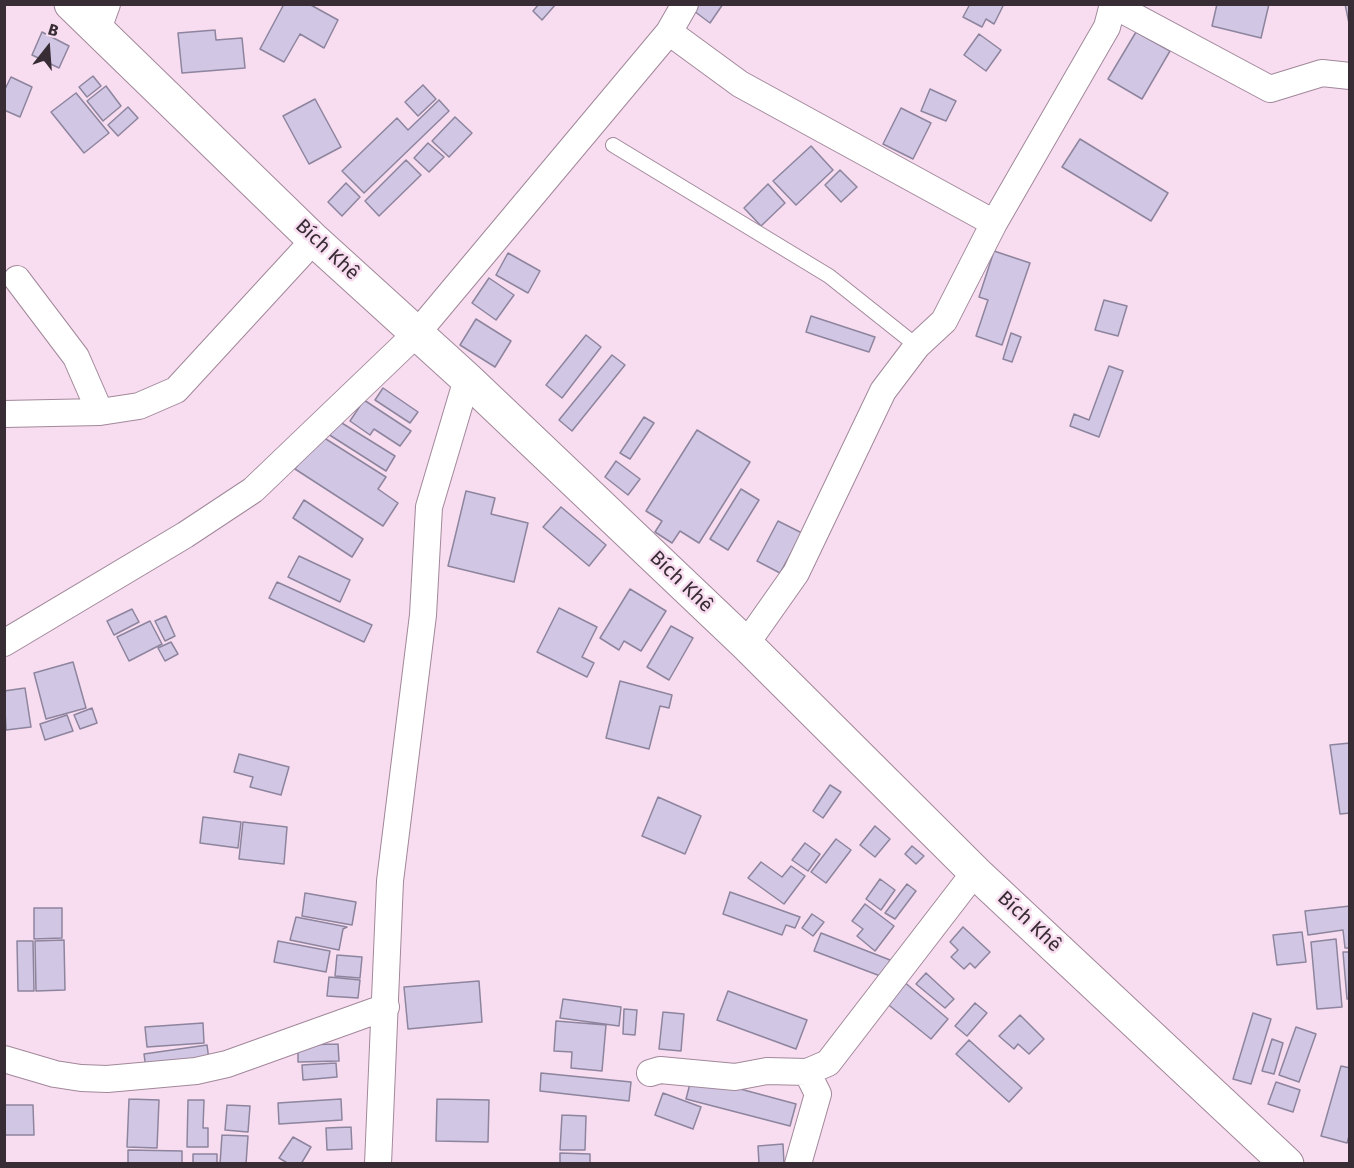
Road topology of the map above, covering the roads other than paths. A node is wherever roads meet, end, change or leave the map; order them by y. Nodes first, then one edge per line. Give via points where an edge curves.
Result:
1 (71, 4) edge
2 (685, 4) edge
3 (1113, 5) edge
4 (103, 17) edge
5 (669, 32) junction
6 (1350, 76) edge
7 (613, 145) dead end
8 (994, 223) junction
9 (314, 240) junction
10 (17, 279) dead end
11 (418, 332) junction
12 (917, 346) junction
13 (467, 378) junction
14 (100, 412) junction
15 (4, 414) edge
16 (4, 643) edge
17 (746, 644) junction
18 (975, 872) junction
19 (386, 1007) junction
20 (4, 1059) edge
21 (807, 1072) junction
22 (650, 1073) dead end
23 (378, 1164) edge
24 (798, 1164) edge
25 (1287, 1164) edge

1 - 4 main road, Bích Khê
2 - 5 street
3 - 6 street via 1270,89 1322,73
3 - 8 street via 1107,27
4 - 9 main road, Bích Khê
5 - 8 street via 740,84
5 - 11 street
7 - 12 lane via 830,276
8 - 12 street via 944,321
9 - 11 main road, Bích Khê
9 - 14 street via 176,390 139,406
10 - 14 street via 76,357
11 - 13 main road, Bích Khê
11 - 16 street via 254,490
12 - 17 street via 883,391 796,573
13 - 17 main road, Bích Khê
13 - 19 street via 429,507 423,615 390,881
14 - 15 street
17 - 18 main road, Bích Khê
18 - 21 street via 828,1063
18 - 25 main road, Bích Khê
19 - 20 street via 227,1064 196,1071 81,1078
19 - 23 street
21 - 22 street via 767,1071 735,1077 660,1070
21 - 24 street via 818,1094

